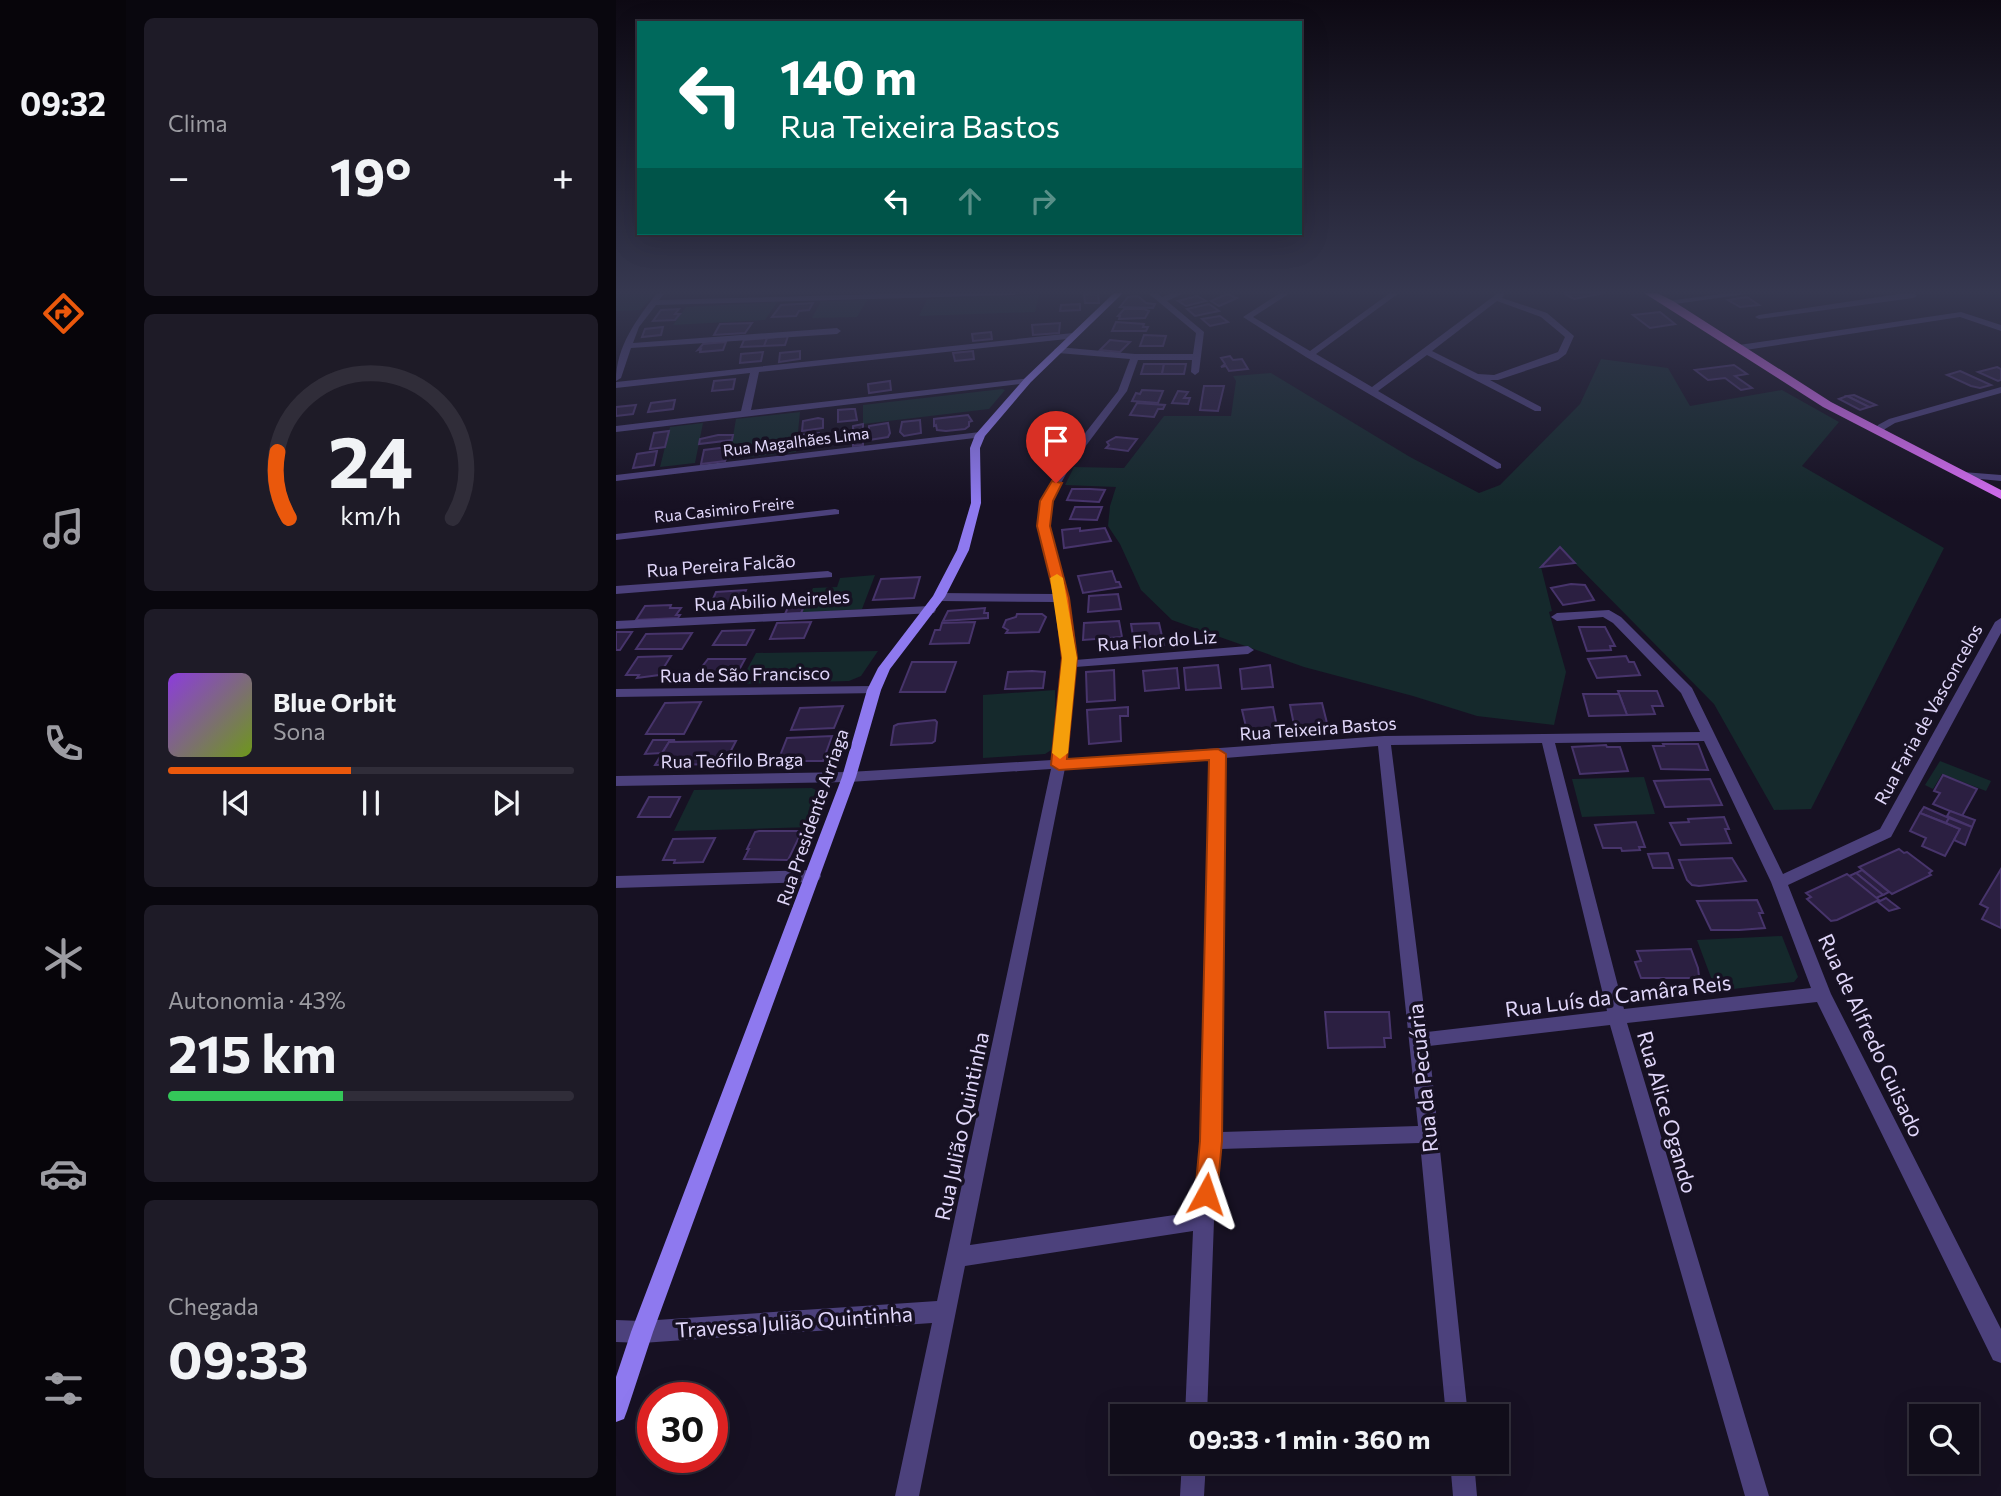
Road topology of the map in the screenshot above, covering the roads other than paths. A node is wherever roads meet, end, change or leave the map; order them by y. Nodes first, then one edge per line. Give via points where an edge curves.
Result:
1 (815, 363) edge
2 (1045, 363) edge
3 (1133, 363) edge
4 (1195, 363) edge
5 (1323, 363) edge
6 (1410, 363) edge
7 (1449, 363) edge
8 (1539, 363) edge
9 (1762, 363) edge
10 (755, 369) junction
11 (1195, 372) dead end
12 (1476, 377) junction
13 (1028, 380) junction
14 (616, 385) edge
15 (2001, 390) edge
16 (1373, 391) junction
17 (1538, 409) dead end
18 (745, 414) junction
19 (616, 429) edge
20 (1879, 432) junction
21 (980, 435) junction
22 (1497, 466) dead end
23 (1963, 475) junction
24 (616, 478) edge
25 (2001, 478) edge
26 (2001, 495) edge
27 (835, 512) dead end
28 (616, 537) edge
29 (828, 575) dead end
30 (616, 590) edge
31 (1062, 598) junction
32 (934, 604) junction
33 (1557, 617) dead end
34 (2001, 621) edge
35 (616, 625) edge
36 (1248, 650) dead end
37 (1069, 664) junction
38 (874, 690) junction
39 (616, 693) edge
40 (1706, 736) junction
41 (1547, 737) junction
42 (1384, 741) junction
43 (1218, 754) junction
44 (1059, 765) junction
45 (849, 777) junction
46 (616, 781) edge
47 (813, 876) junction
48 (616, 881) edge
49 (1779, 882) junction
50 (1822, 994) junction
51 (1617, 1018) junction
52 (1419, 1040) junction
53 (1427, 1134) junction
54 (1211, 1141) junction
55 (1204, 1220) junction
56 (957, 1257) junction
57 (946, 1311) junction
58 (616, 1331) edge
59 (642, 1332) junction
60 (2001, 1352) edge
61 (1196, 1404) edge
62 (1456, 1404) edge
63 (616, 1411) edge
64 (1193, 1474) edge
65 (1463, 1474) edge
66 (907, 1496) edge
67 (1192, 1496) edge
68 (1465, 1496) edge
69 (1758, 1496) edge

1 - 10 street
2 - 13 street
3 - 31 street, Rua Julião Quintinha via 1122,391 1065,466 1046,501 1044,526
4 - 11 street
5 - 16 street
6 - 16 street
7 - 12 street
8 - 12 street via 1495,377
9 - 20 main road
10 - 14 street
10 - 18 street
12 - 17 street
13 - 18 street
13 - 21 street
15 - 20 street via 1892,421
16 - 22 street
18 - 19 street
20 - 23 main road
21 - 24 street, Rua Magalhães Lima
21 - 32 street, Rua Presidente Arriaga via 975,448 972,524
23 - 25 street
23 - 26 main road
27 - 28 street, Rua Casimiro Freire
29 - 30 street, Rua Pereira Falcão
31 - 32 street, Rua Abilio Meireles
31 - 37 street, Rua Julião Quintinha
32 - 35 street, Rua Abilio Meireles
32 - 38 street, Rua Presidente Arriaga via 895,650
33 - 40 street via 1605,613 1617,620 1687,691
34 - 49 street, Rua Faria de Vasconcelos via 1886,833
36 - 37 street, Rua Flor do Liz
37 - 44 street, Rua Julião Quintinha
38 - 39 street, Rua de São Francisco
38 - 45 street, Rua Presidente Arriaga
40 - 41 street, Rua Teixeira Bastos
40 - 49 street, Rua de Alfredo Guisado
41 - 42 street, Rua Teixeira Bastos
41 - 51 street, Rua Alice Ogando
42 - 43 street, Rua Teixeira Bastos
42 - 52 street, Rua da Pecuária
43 - 44 street, Rua Teixeira Bastos
43 - 54 street
44 - 45 street, Rua Teixeira Bastos
44 - 56 street, Rua Julião Quintinha
45 - 46 street, Rua Teófilo Braga
45 - 47 street, Rua Presidente Arriaga
47 - 48 street
47 - 59 street, Rua Presidente Arriaga
49 - 50 street, Rua de Alfredo Guisado
50 - 51 street, Rua Luís da Camâra Reis
50 - 60 street, Rua de Alfredo Guisado
51 - 52 street, Rua Luís da Camâra Reis
51 - 69 street, Rua Alice Ogando
52 - 53 street, Rua da Pecuária
53 - 54 street
53 - 62 street, Rua da Pecuária
54 - 55 street
55 - 56 street
55 - 61 street
56 - 57 street, Rua Julião Quintinha
57 - 59 street, Travessa Julião Quintinha
57 - 66 street, Rua Julião Quintinha
58 - 59 street, Travessa Julião Quintinha
59 - 63 street, Rua Presidente Arriaga
64 - 67 street
65 - 68 street

